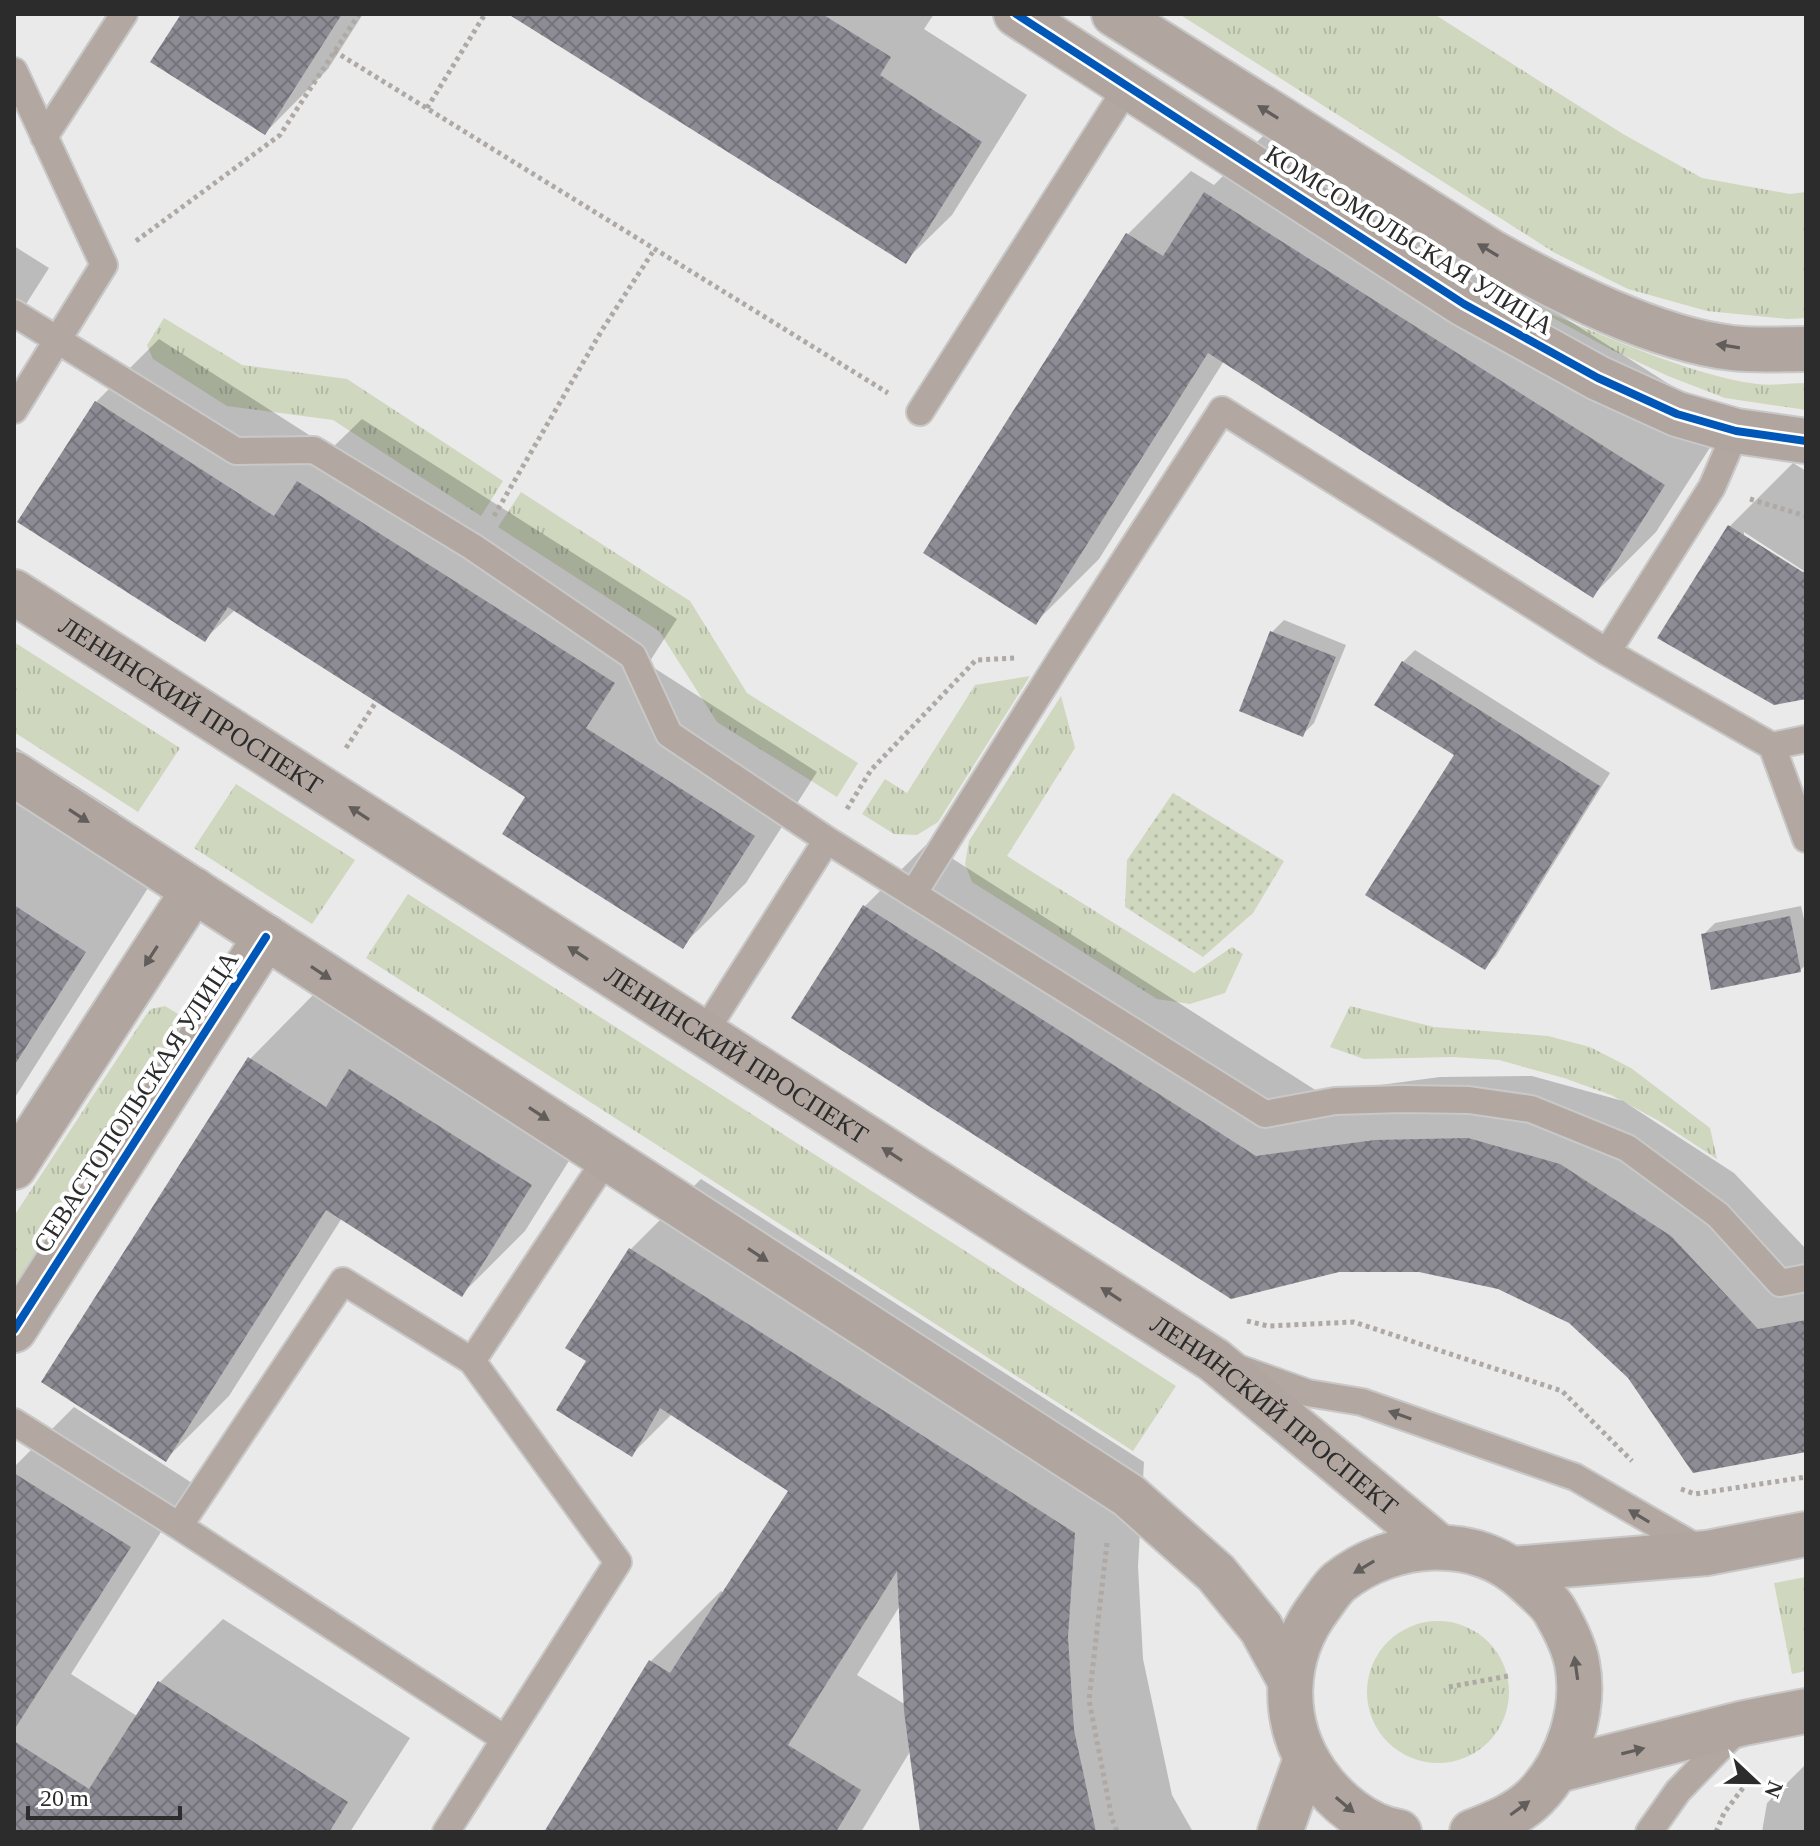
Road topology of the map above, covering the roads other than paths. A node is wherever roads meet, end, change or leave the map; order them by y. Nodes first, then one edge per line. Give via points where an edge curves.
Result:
1 (124, 14) edge
2 (1016, 14) edge
3 (1114, 14) edge
4 (1157, 41) junction
5 (14, 71) edge
6 (1128, 86) junction
7 (44, 137) junction
8 (14, 313) edge
9 (57, 341) junction
10 (1806, 349) edge
11 (14, 410) edge
12 (920, 412) road end
13 (1736, 431) junction
14 (1806, 441) edge
15 (14, 592) edge
16 (1607, 652) junction
17 (1806, 739) edge
18 (1772, 746) junction
19 (14, 774) edge
20 (1806, 839) edge
21 (827, 840) junction
22 (194, 890) junction
23 (913, 894) junction
24 (266, 937) junction
25 (704, 1033) junction
26 (607, 1158) junction
27 (14, 1167) edge
28 (1806, 1278) edge
29 (14, 1330) edge
30 (1214, 1360) junction
31 (472, 1361) junction
32 (14, 1422) edge
33 (179, 1526) junction
34 (1806, 1534) edge
35 (1438, 1546) junction
36 (1707, 1553) junction
37 (1513, 1569) junction
38 (1289, 1679) junction
39 (1806, 1711) edge
40 (1744, 1723) junction
41 (505, 1739) junction
42 (1306, 1759) junction
43 (1558, 1770) junction
44 (446, 1832) edge
45 (1280, 1832) edge
46 (1399, 1832) edge
47 (1472, 1832) edge
48 (1649, 1832) edge

1 - 7 lane
2 - 6 main road, КОМСОМОЛЬСКАЯ УЛИЦА
3 - 4 main road, КОМСОМОЛЬСКАЯ УЛИЦА
4 - 6 main road
10 -> 4 main road, КОМСОМОЛЬСКАЯ УЛИЦА via 1732,348 1674,335 1553,287
5 - 7 lane
6 - 12 lane
6 - 13 main road, КОМСОМОЛЬСКАЯ УЛИЦА via 1464,304 1598,378 1677,414
7 - 9 lane via 104,265
8 - 9 lane
9 - 11 lane
9 - 21 lane via 236,451 314,450 473,547 633,656 669,734
13 - 14 main road, КОМСОМОЛЬСКАЯ УЛИЦА
13 - 16 lane via 1712,487
25 -> 15 main road, ЛЕНИНСКИЙ ПРОСПЕКТ
16 - 18 lane
16 - 23 lane via 1222,410
17 - 18 lane
18 - 20 lane
19 -> 22 main road
21 - 23 lane
21 - 25 lane
22 - 24 main road
22 -> 27 main road
23 - 28 lane via 1265,1114 1335,1101 1469,1100 1531,1109 1627,1148 1718,1215 1780,1283
24 -> 26 main road
24 - 29 main road, СЕВАСТОПОЛЬСКАЯ УЛИЦА
30 -> 25 main road, ЛЕНИНСКИЙ ПРОСПЕКТ
26 - 31 lane
26 -> 38 main road via 1128,1495 1216,1573 1261,1628
30 - 35 main road, ЛЕНИНСКИЙ ПРОСПЕКТ
36 -> 30 lane via 1575,1477 1362,1402 1308,1393
31 - 33 lane via 343,1281
31 - 41 lane via 618,1562
32 - 33 lane
33 - 41 lane
34 - 36 main road
35 - 37 main road via 1485,1555
35 -> 38 main road via 1384,1555 1337,1583 1304,1627
36 - 37 main road
43 -> 37 main road via 1578,1718 1577,1662 1555,1609
38 - 42 main road via 1292,1720
39 - 40 main road
43 -> 40 main road
40 - 48 lane via 1678,1791
41 - 44 lane
42 - 45 main road
42 -> 46 main road via 1328,1790 1357,1815
47 -> 43 main road via 1505,1819 1534,1798

